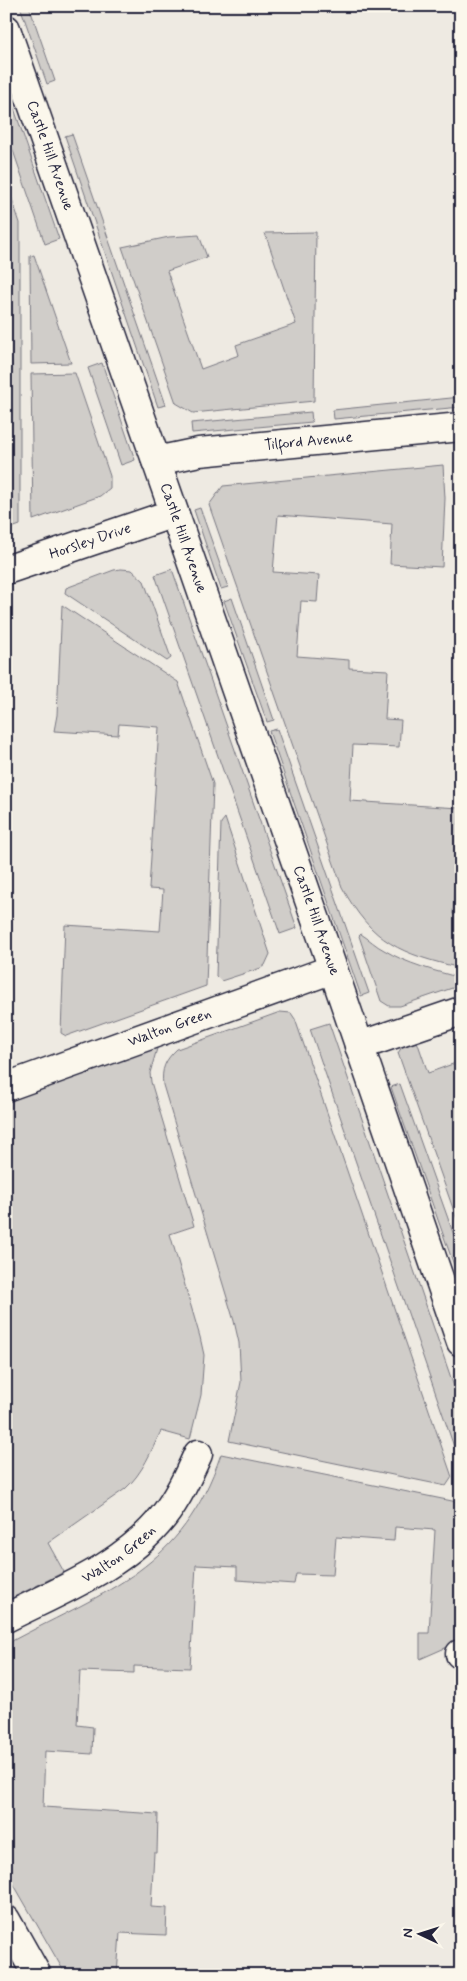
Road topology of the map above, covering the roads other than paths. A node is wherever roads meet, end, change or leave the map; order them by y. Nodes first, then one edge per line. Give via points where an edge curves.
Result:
1 (6, 29) edge
2 (461, 427) edge
3 (156, 461) junction
4 (174, 513) junction
5 (6, 570) edge
6 (333, 969) junction
7 (461, 1011) edge
8 (359, 1046) junction
9 (6, 1087) edge
10 (461, 1342) edge
11 (198, 1454) dead end
12 (6, 1618) edge
13 (6, 1920) edge
14 (37, 1975) edge

1 - 3 street, Castle Hill Avenue
2 - 3 street, Tilford Avenue via 199,452
3 - 4 street, Castle Hill Avenue
4 - 5 street, Horsley Drive
4 - 6 street, Castle Hill Avenue
6 - 8 street, Castle Hill Avenue
6 - 9 street, Walton Green
7 - 8 street
8 - 10 street, Castle Hill Avenue
11 - 12 street, Walton Green via 175,1500 149,1533 132,1548 98,1571
13 - 14 street

